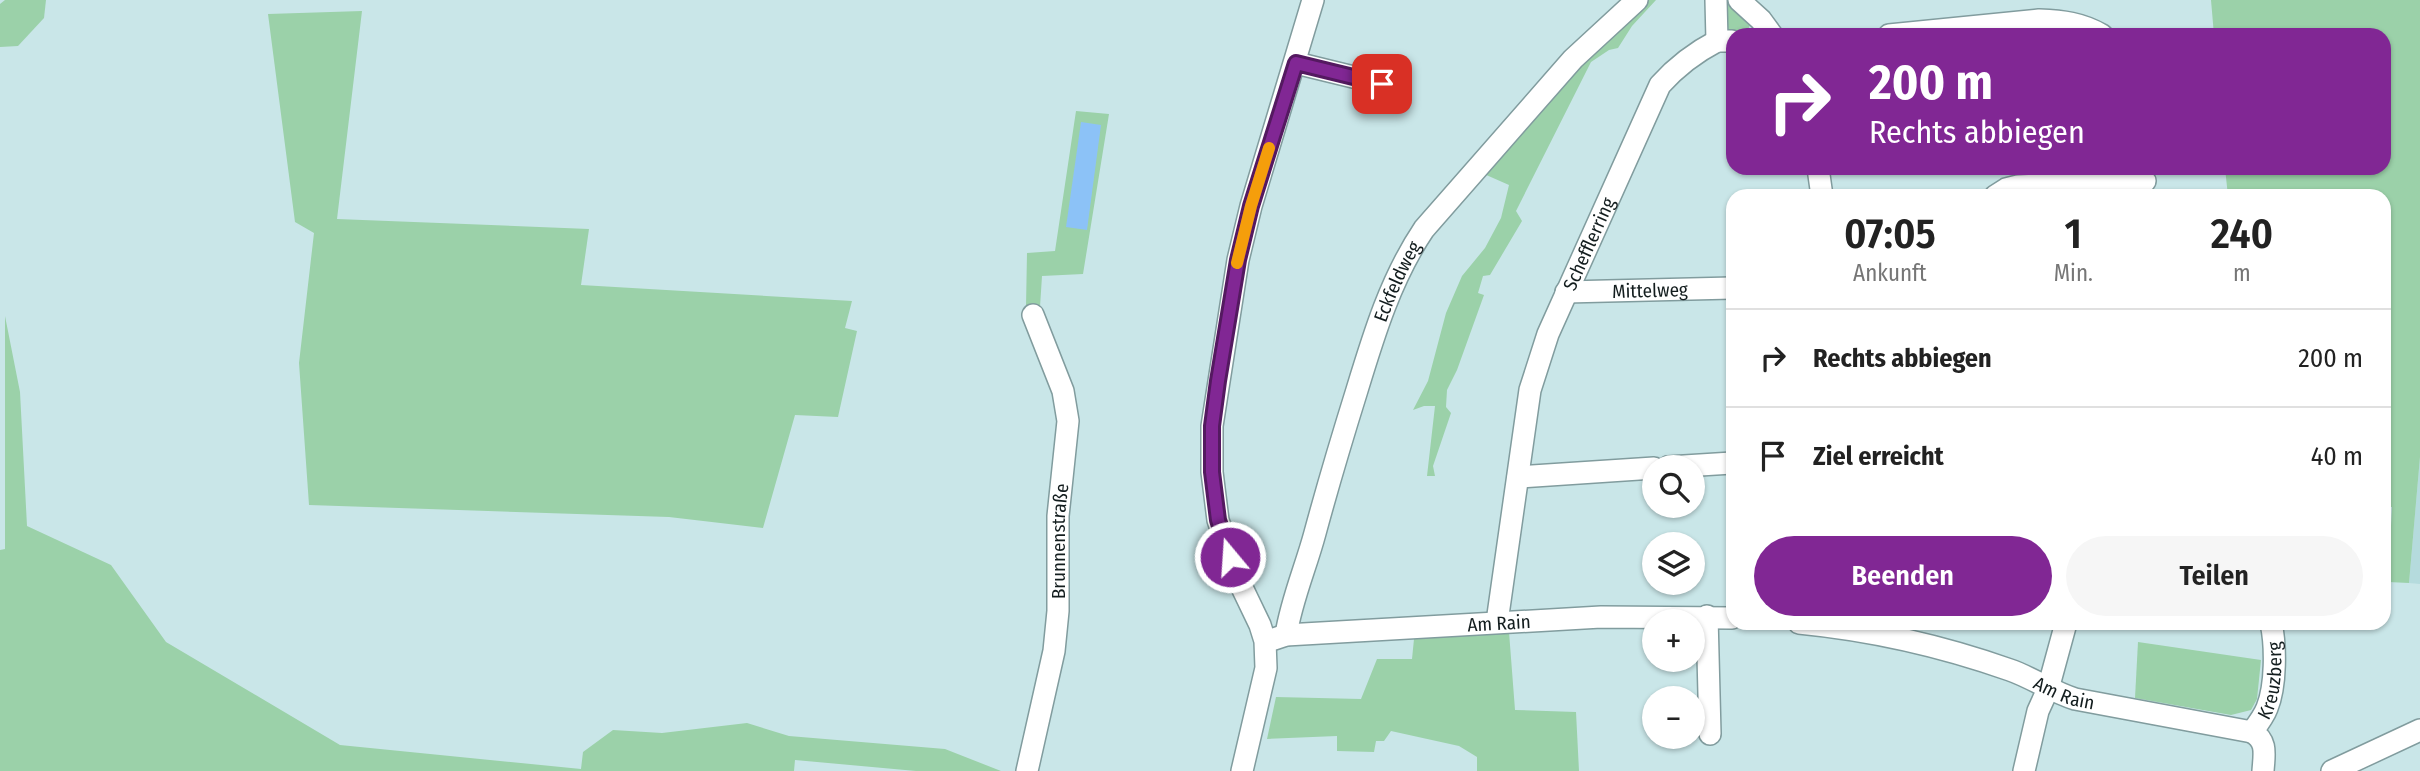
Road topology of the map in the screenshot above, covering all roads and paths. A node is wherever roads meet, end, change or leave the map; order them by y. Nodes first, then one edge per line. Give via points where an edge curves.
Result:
1 (1313, 0) edge
2 (1637, 0) edge
3 (1716, 0) edge
4 (1739, 0) edge
5 (1767, 28) edge
6 (1959, 28) edge
7 (2090, 28) edge
8 (1725, 41) edge
9 (1296, 63) junction
10 (1382, 84) dead end
11 (2145, 182) edge
12 (2006, 189) edge
13 (1726, 288) edge
14 (1566, 292) junction
15 (1033, 315) dead end
16 (1726, 463) edge
17 (1705, 465) edge
18 (1642, 469) edge
19 (1518, 477) junction
20 (1707, 616) junction
21 (1726, 618) edge
22 (1497, 622) junction
23 (1853, 630) edge
24 (2064, 630) edge
25 (2273, 630) edge
26 (1286, 635) junction
27 (1265, 641) junction
28 (2048, 689) junction
29 (2420, 730) edge
30 (2252, 732) junction
31 (1710, 734) dead end
32 (1027, 771) edge
33 (1242, 771) edge
34 (2024, 771) edge
35 (2263, 771) edge
36 (2332, 771) edge

1 - 9 street
2 - 26 street, Eckfeldweg via 1573,59 1406,255 1372,339
3 - 8 street, Schefflerring
4 - 5 street
6 - 7 street via 2039,20
8 - 14 street, Schefflerring via 1693,54 1660,85
9 - 10 street
9 - 27 street via 1238,260 1212,426 1218,520
11 - 12 street
13 - 14 street, Mittelweg
14 - 19 street, Schefflerring via 1530,390
15 - 32 street, Brunnenstraße via 1063,391 1068,421 1058,516 1054,651
16 - 17 street
18 - 19 street
19 - 22 street, Schefflerring
20 - 21 street, Am Rain
20 - 22 street, Am Rain
20 - 31 street
22 - 26 street, Am Rain
23 - 28 street, Am Rain via 1915,642 2013,671
24 - 28 street
25 - 30 street, Kreuzberg via 2270,699
26 - 27 street, Am Rain
27 - 33 street via 1266,667
28 - 30 street, Am Rain via 2075,699
28 - 34 street
29 - 36 street
30 - 35 street, Kreuzberg via 2263,742

